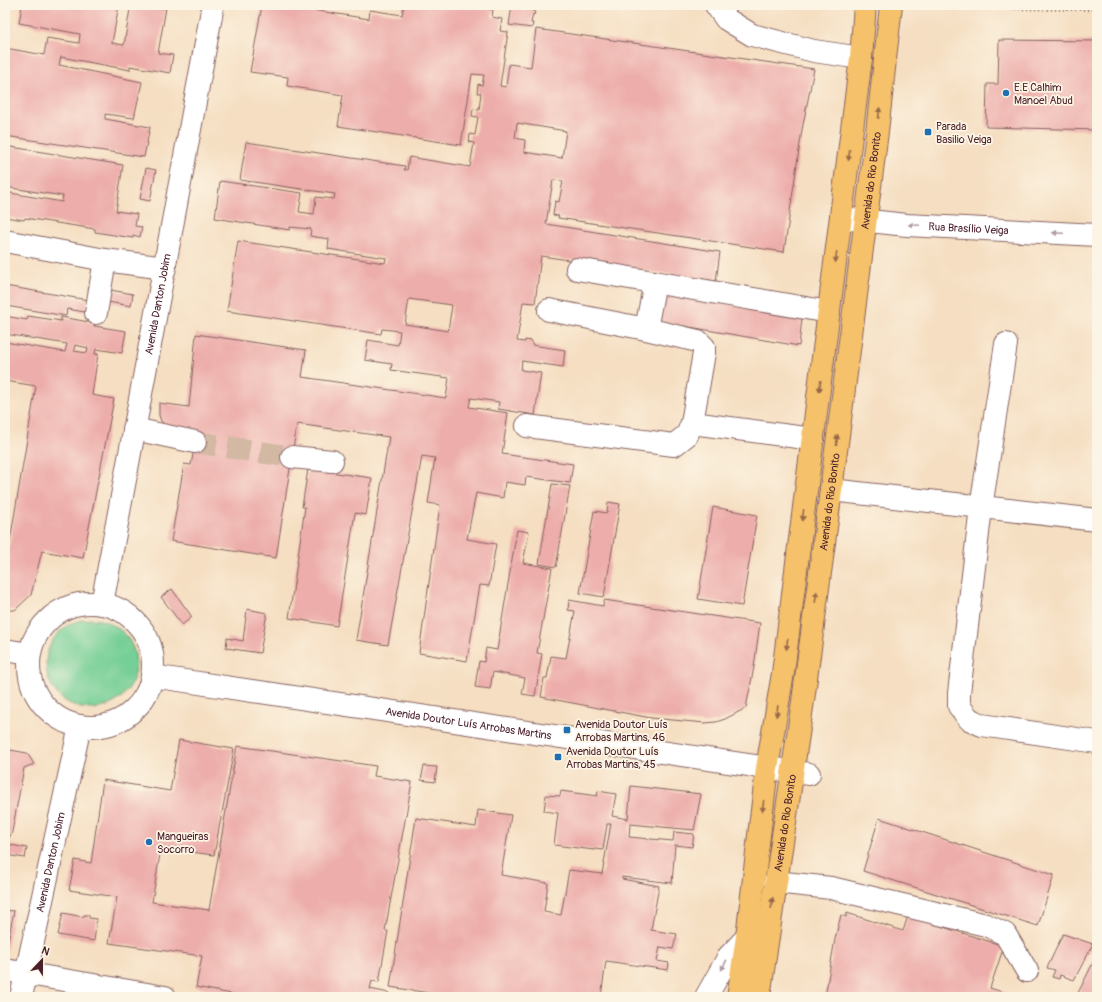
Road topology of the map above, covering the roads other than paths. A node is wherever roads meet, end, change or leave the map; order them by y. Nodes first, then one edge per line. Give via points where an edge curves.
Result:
1 (213, 5) edge
2 (716, 5) edge
3 (865, 5) edge
4 (890, 5) edge
5 (861, 58) junction
6 (841, 218) junction
7 (866, 221) junction
8 (1097, 235) edge
9 (5, 240) edge
10 (105, 260) junction
11 (164, 268) junction
12 (577, 269) dead end
13 (655, 282) junction
14 (549, 310) dead end
15 (829, 312) junction
16 (96, 313) dead end
17 (646, 329) junction
18 (1006, 344) dead end
19 (692, 423) junction
20 (527, 426) dead end
21 (134, 429) junction
22 (813, 439) junction
23 (195, 442) tunnel mouth
24 (292, 457) tunnel mouth
25 (332, 461) dead end
26 (830, 490) junction
27 (981, 508) junction
28 (1097, 520) edge
29 (102, 604) junction
30 (5, 650) edge
31 (29, 654) junction
32 (152, 676) junction
33 (80, 726) junction
34 (1097, 742) edge
35 (767, 768) junction
36 (800, 772) junction
37 (775, 882) junction
38 (747, 937) junction
39 (1027, 971) dead end
40 (15, 972) edge
41 (21, 997) edge
42 (165, 997) edge
43 (706, 997) edge
44 (738, 997) edge
45 (759, 997) edge

1 - 11 street, Avenida Danton Jobim
2 - 5 street via 726,19 752,35 814,51
3 - 5 main road, Avenida do Rio Bonito
7 -> 4 main road, Avenida do Rio Bonito
5 -> 6 main road, Avenida do Rio Bonito
6 - 7 street, Rua Brasílio Veiga
6 -> 15 main road, Avenida do Rio Bonito
8 -> 7 street, Rua Brasílio Veiga
26 -> 7 main road, Avenida do Rio Bonito
9 - 10 street
10 - 11 street
10 - 16 street
11 - 21 street, Avenida Danton Jobim
12 - 13 street
13 - 15 street
13 - 17 street
14 - 17 street
15 -> 22 main road, Avenida do Rio Bonito
17 - 19 street via 698,340 704,347
18 - 27 street
19 - 20 street via 687,435 674,445
19 - 22 street
21 - 23 street
21 - 29 street, Avenida Danton Jobim
22 -> 35 main road, Avenida do Rio Bonito via 783,673
24 - 25 street
26 - 27 street
36 -> 26 main road, Avenida do Rio Bonito via 805,685
27 - 28 street
27 - 34 street via 959,706 969,719 982,725
29 - 31 street via 83,603 64,609 48,620 36,635
29 - 32 street via 121,610 136,622 147,638 153,657
30 - 31 street
31 - 33 street via 29,673 34,692 46,708 61,720
32 - 33 street via 146,695 134,710 118,721 99,727
32 - 35 street, Avenida Doutor Luís Arrobas Martins
33 - 40 street, Avenida Danton Jobim
35 - 36 street, Avenida Doutor Luís Arrobas Martins
35 -> 38 main road, Avenida do Rio Bonito
36 - 37 main road, Avenida do Rio Bonito
37 - 39 street via 831,888 986,925 1005,934
45 -> 37 main road, Avenida do Rio Bonito
38 -> 43 street via 729,956
38 - 44 main road, Avenida do Rio Bonito
40 - 41 street, Avenida Danton Jobim
40 - 42 street

